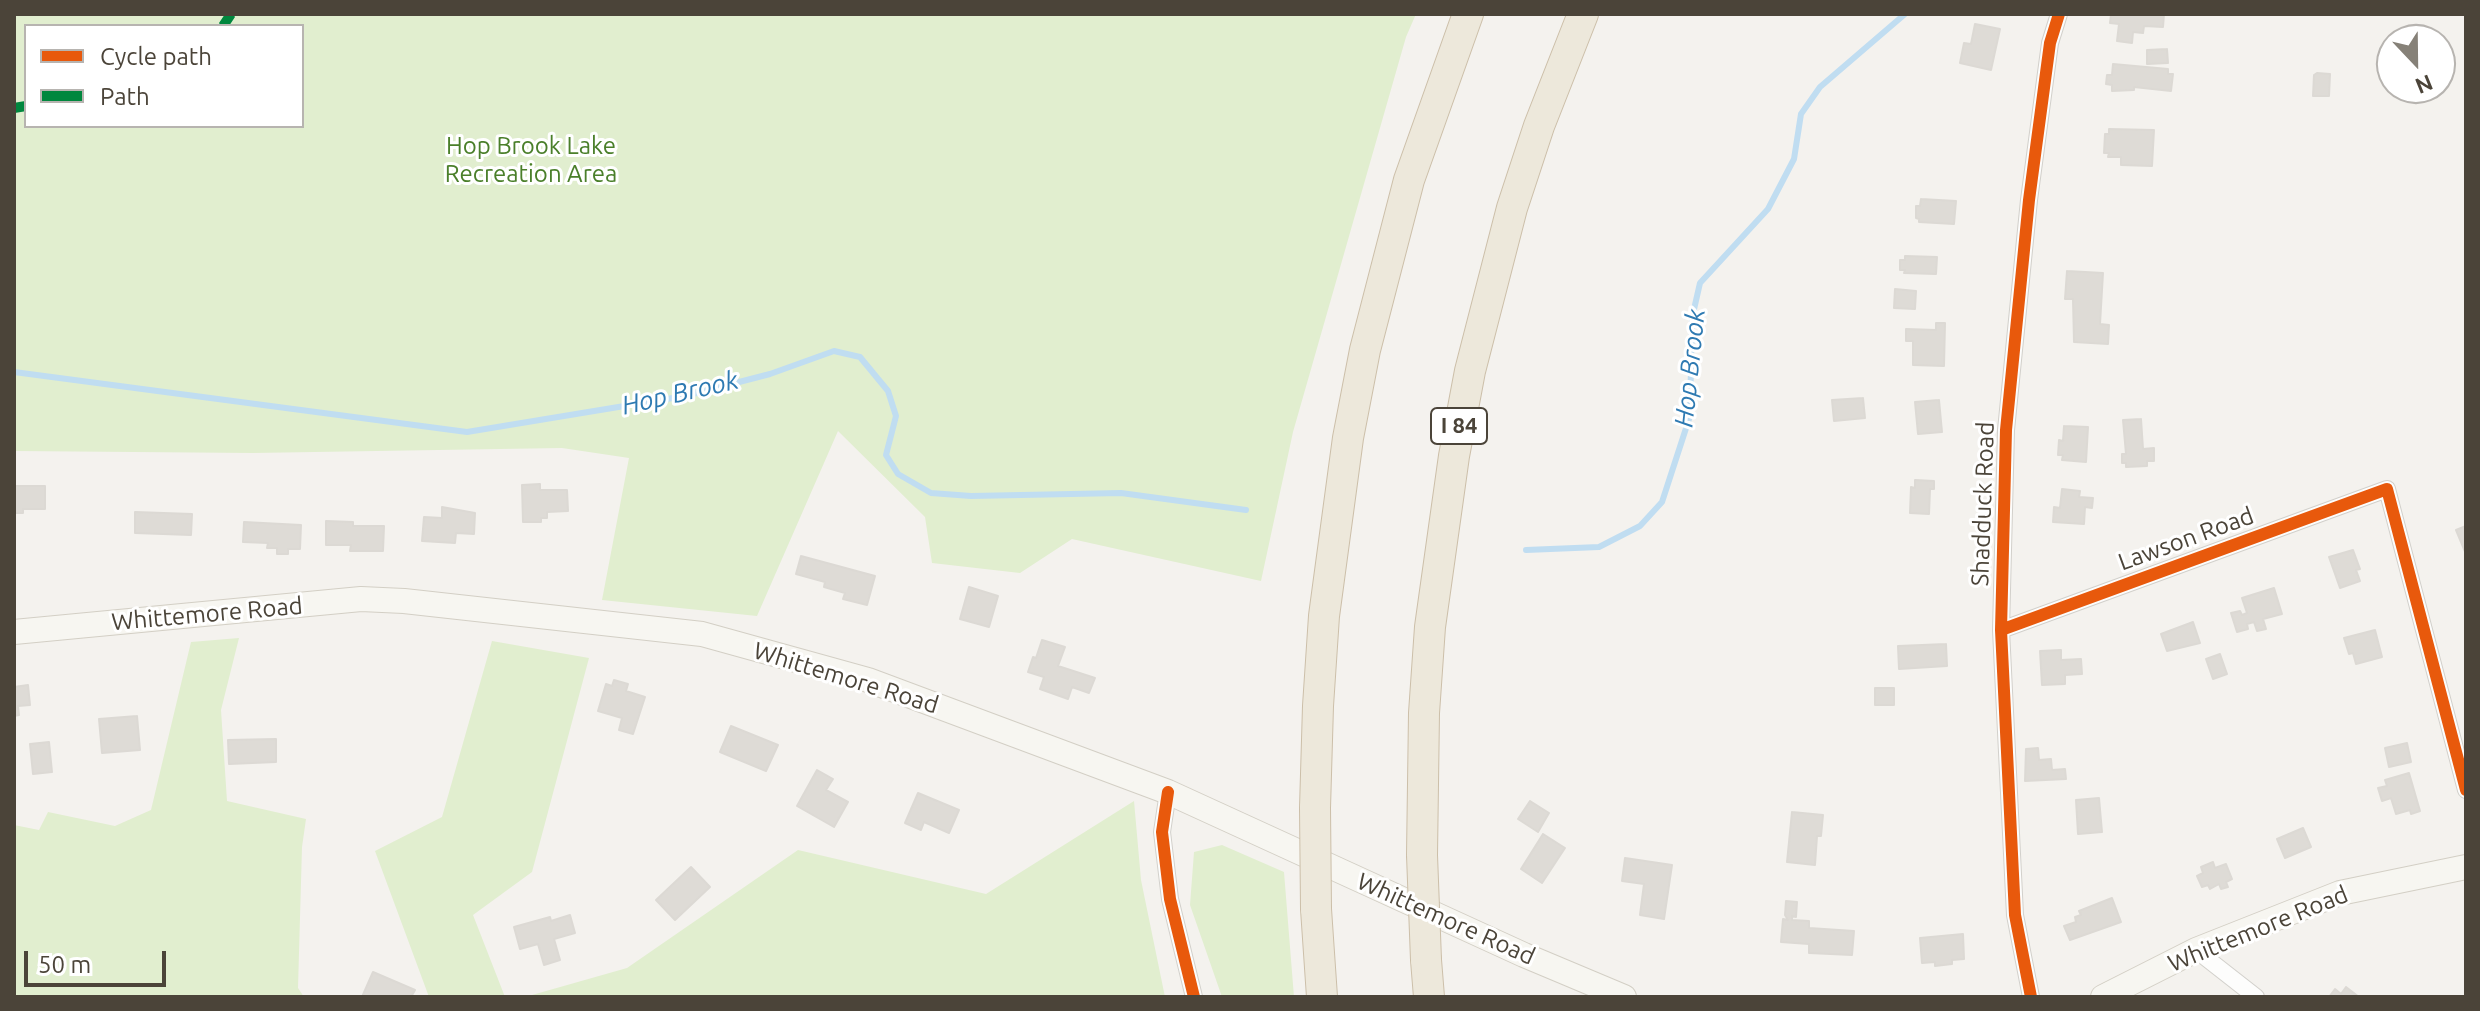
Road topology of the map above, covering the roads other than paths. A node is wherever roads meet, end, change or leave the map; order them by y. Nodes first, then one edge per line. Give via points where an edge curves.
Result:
1 (1468, 14) edge
2 (1583, 14) edge
3 (2059, 14) edge
4 (2001, 630) junction
5 (14, 632) edge
6 (2466, 790) edge
7 (1168, 792) junction
8 (2466, 867) edge
9 (2196, 950) junction
10 (1194, 997) edge
11 (1322, 997) edge
12 (1429, 997) edge
13 (1624, 997) edge
14 (2031, 997) edge
15 (2103, 997) edge
16 (2256, 997) edge

1 - 11 highway, bridge via 1409,180 1372,321 1334,528 1316,737
2 - 12 highway, I 84, bridge via 1512,208 1467,385 1441,542 1424,713 1422,855
3 - 4 street, Shadduck Road via 2050,43 2029,200 2006,430
4 - 6 street, Lawson Road via 2387,489
4 - 14 street, Shadduck Road via 2015,915
5 - 7 main road, Whittemore Road via 361,599 702,634 868,680
7 - 10 street via 1162,832 1170,899
7 - 13 main road, Whittemore Road
8 - 9 main road, Whittemore Road via 2340,893
9 - 15 main road, Whittemore Road
9 - 16 street

